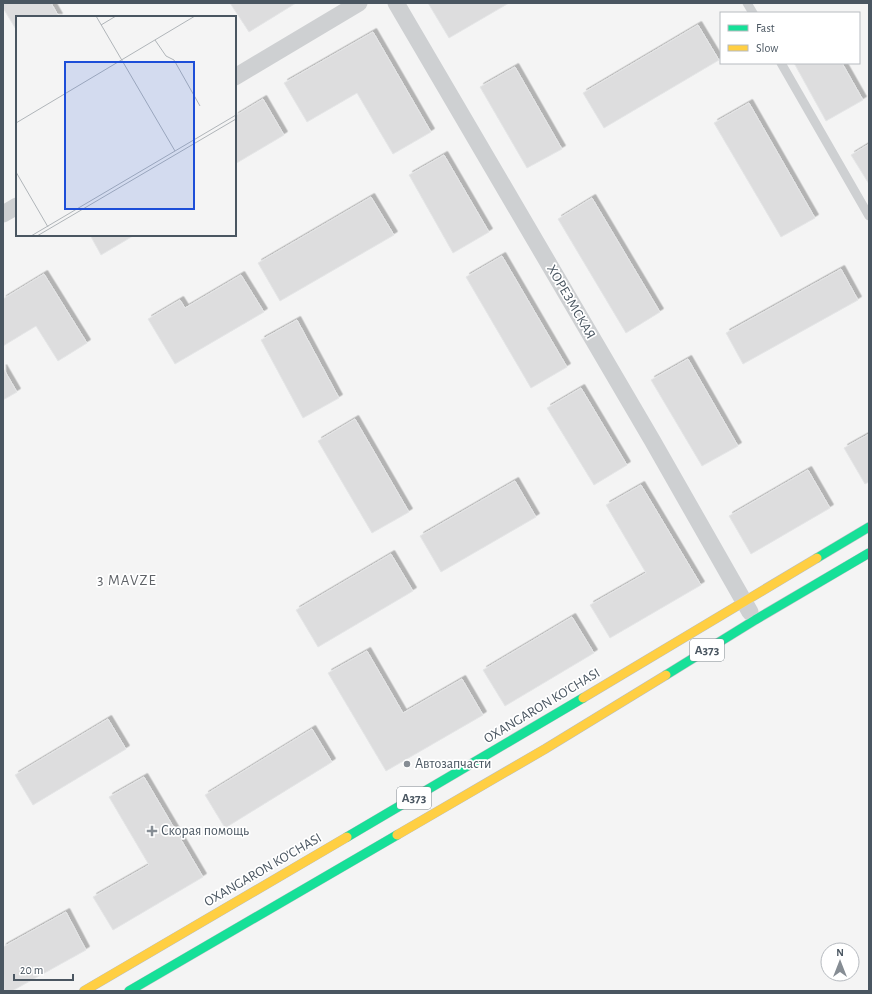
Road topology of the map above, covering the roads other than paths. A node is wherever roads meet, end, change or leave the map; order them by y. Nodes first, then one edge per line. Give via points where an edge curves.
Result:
1 (359, 3) edge
2 (396, 3) edge
3 (747, 3) edge
4 (752, 12) edge
5 (782, 64) edge
6 (236, 76) edge
7 (16, 207) edge
8 (3, 214) edge
9 (869, 216) edge
10 (869, 527) edge
11 (869, 553) edge
12 (743, 601) junction
13 (755, 620) junction
14 (539, 738) junction
15 (382, 830) junction
16 (245, 910) junction
17 (130, 980) edge
18 (84, 991) edge

1 - 6 street
2 - 12 street, ХОРЕЗМСКАЯ
3 - 4 lane
5 - 9 lane
7 - 8 street
10 - 12 highway, OXANGARON KO'CHASI / A373
11 - 13 highway, OXANGARON KO'CHASI / A373
12 - 13 street, ХОРЕЗМСКАЯ
12 - 14 highway, OXANGARON KO'CHASI / A373
13 - 14 highway, OXANGARON KO'CHASI / A373
14 - 15 highway, OXANGARON KO'CHASI / A373
14 - 15 highway, OXANGARON KO'CHASI / A373
15 - 16 highway, OXANGARON KO'CHASI / A373
15 - 16 highway, OXANGARON KO'CHASI / A373
16 - 17 highway, OXANGARON KO'CHASI / A373
16 - 17 highway, OXANGARON KO'CHASI / A373
17 - 18 highway, OXANGARON KO'CHASI / A373

